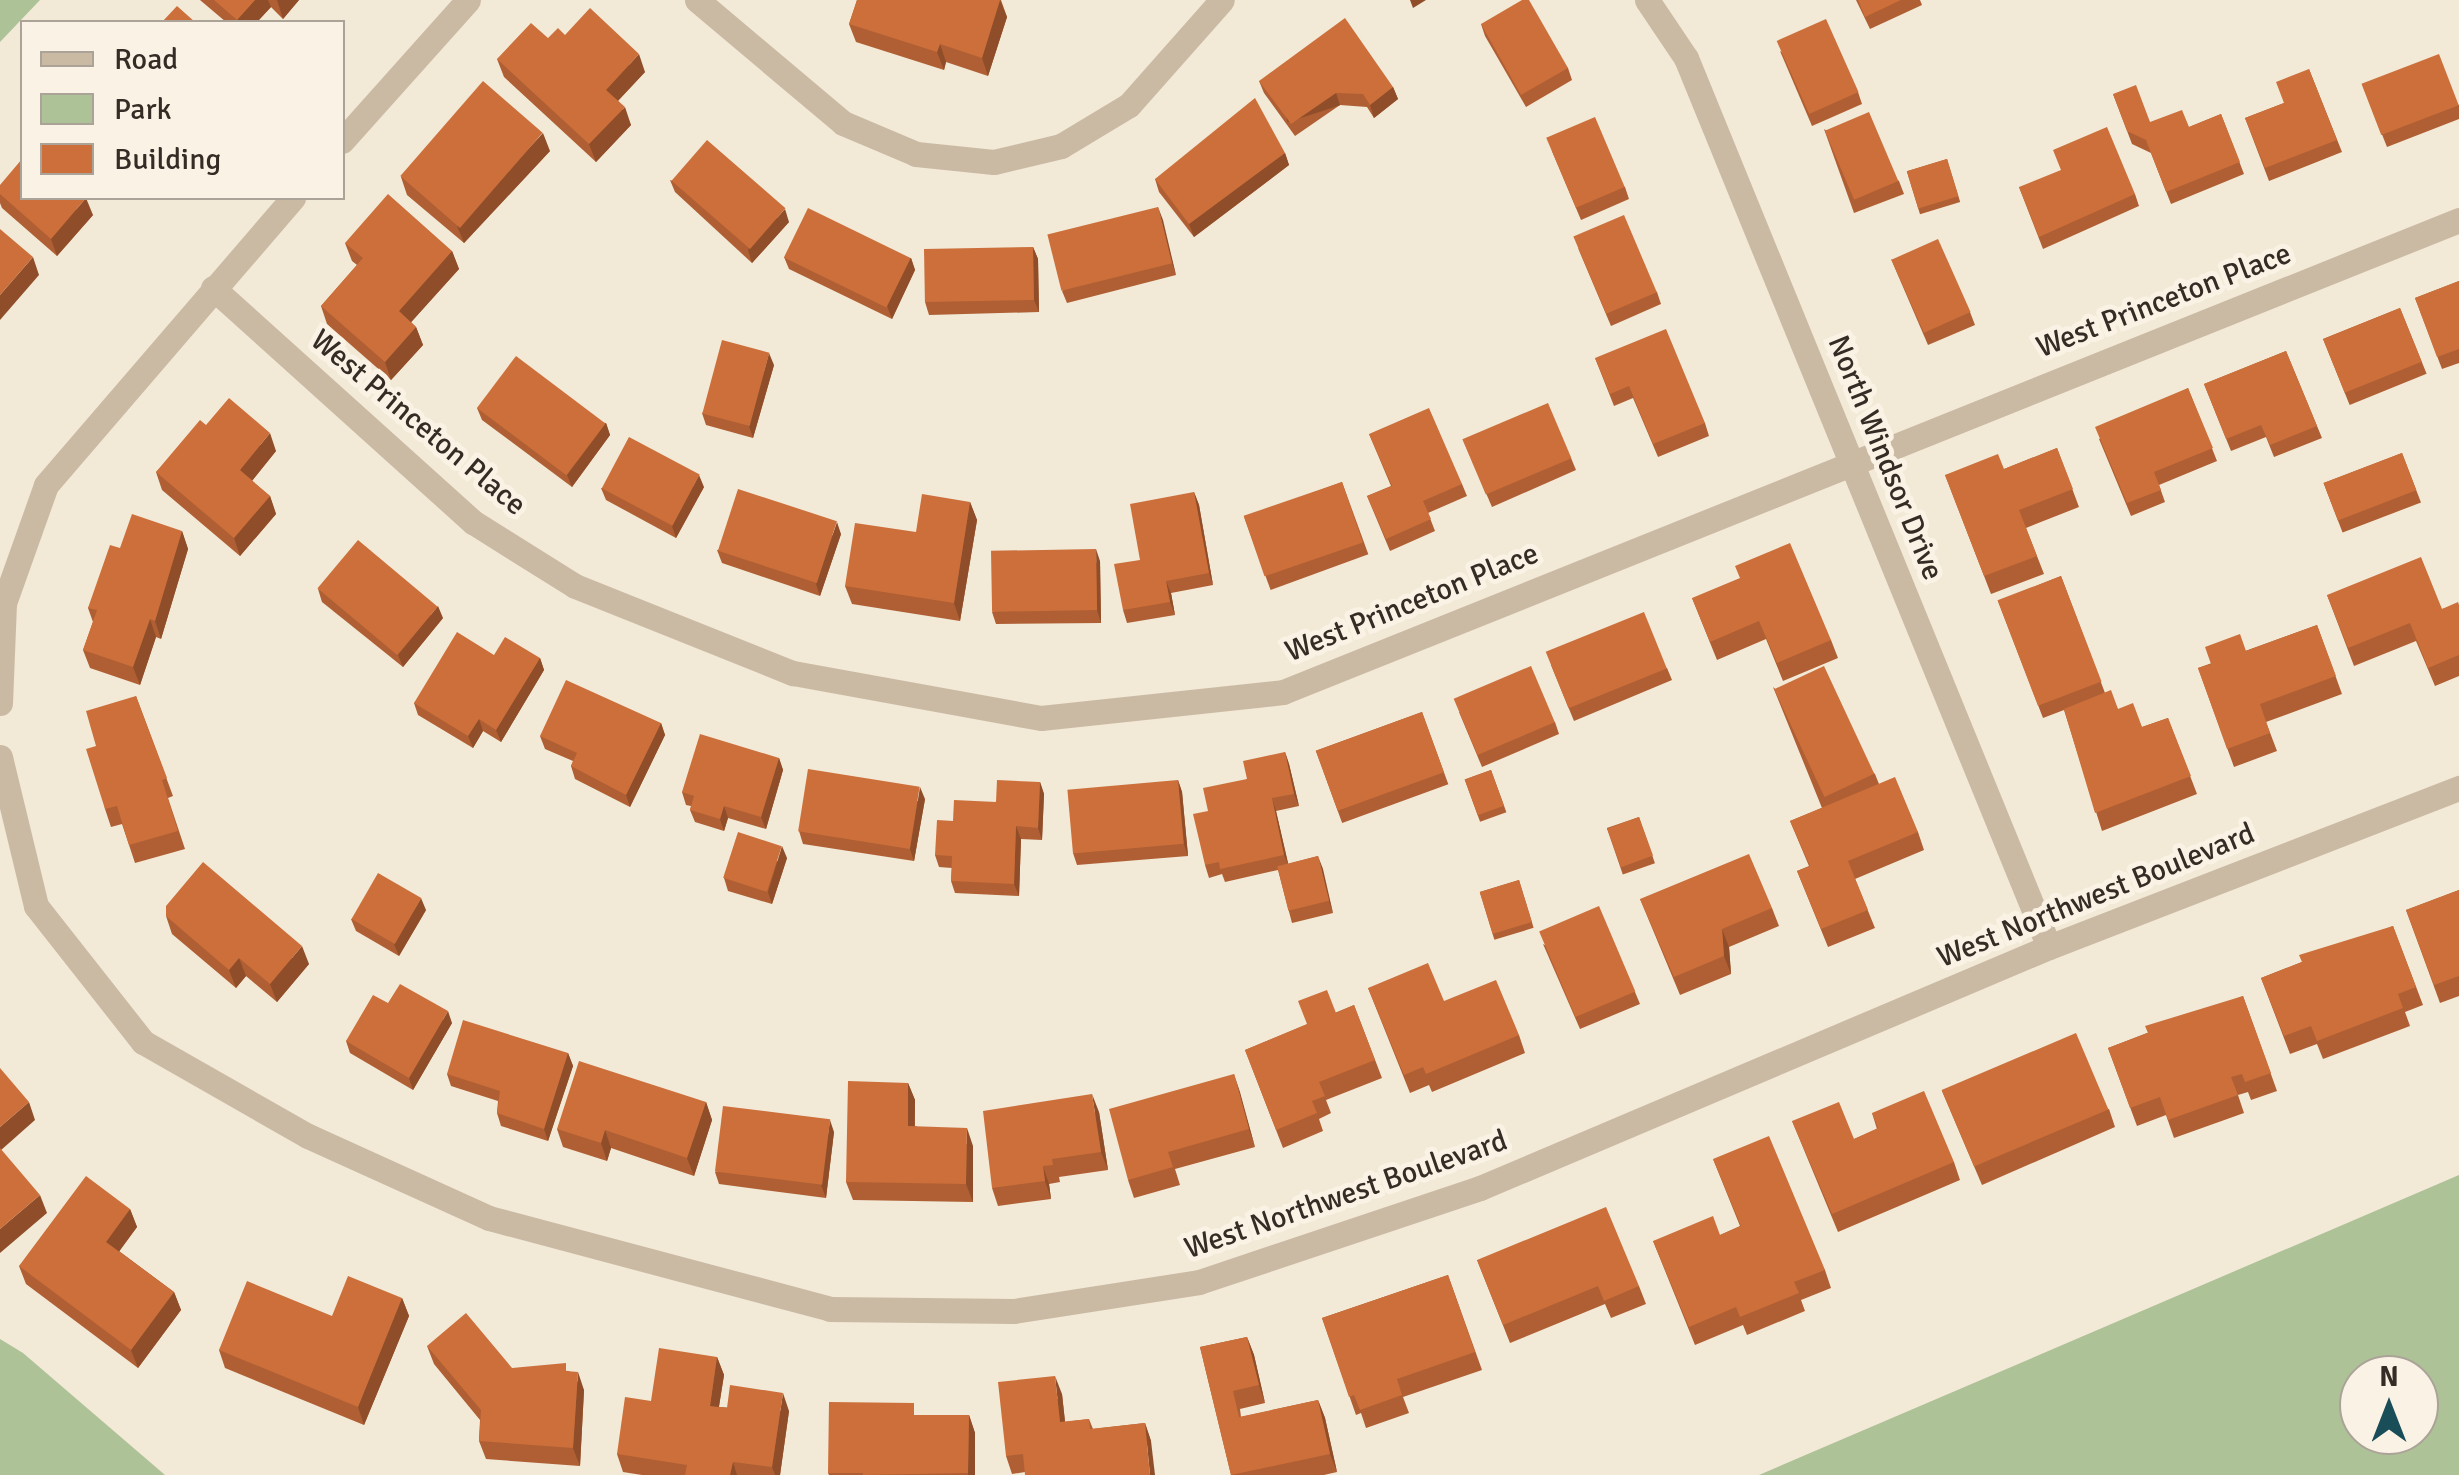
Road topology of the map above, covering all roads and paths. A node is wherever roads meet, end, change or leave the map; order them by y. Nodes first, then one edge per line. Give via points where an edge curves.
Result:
1 (468, 0) edge
2 (697, 0) edge
3 (1222, 0) edge
4 (1647, 0) edge
5 (345, 139) edge
6 (291, 200) edge
7 (2459, 220) edge
8 (213, 288) junction
9 (1850, 459) junction
10 (0, 703) edge
11 (0, 757) edge
12 (2459, 788) edge
13 (2049, 947) junction

1 - 5 street
2 - 3 street via 843,123 916,154 994,162 1061,146 1129,105
4 - 9 street, North Windsor Drive via 1686,58
6 - 8 street
7 - 9 street, West Princeton Place
8 - 9 street, West Princeton Place via 473,522 575,586 792,673 1041,718 1282,692
8 - 10 street via 46,485 4,603
9 - 13 street, North Windsor Drive
11 - 13 street, West Northwest Boulevard via 36,906 142,1042 308,1136 489,1218 830,1309 1014,1311 1199,1282 1480,1188
12 - 13 street, West Northwest Boulevard

